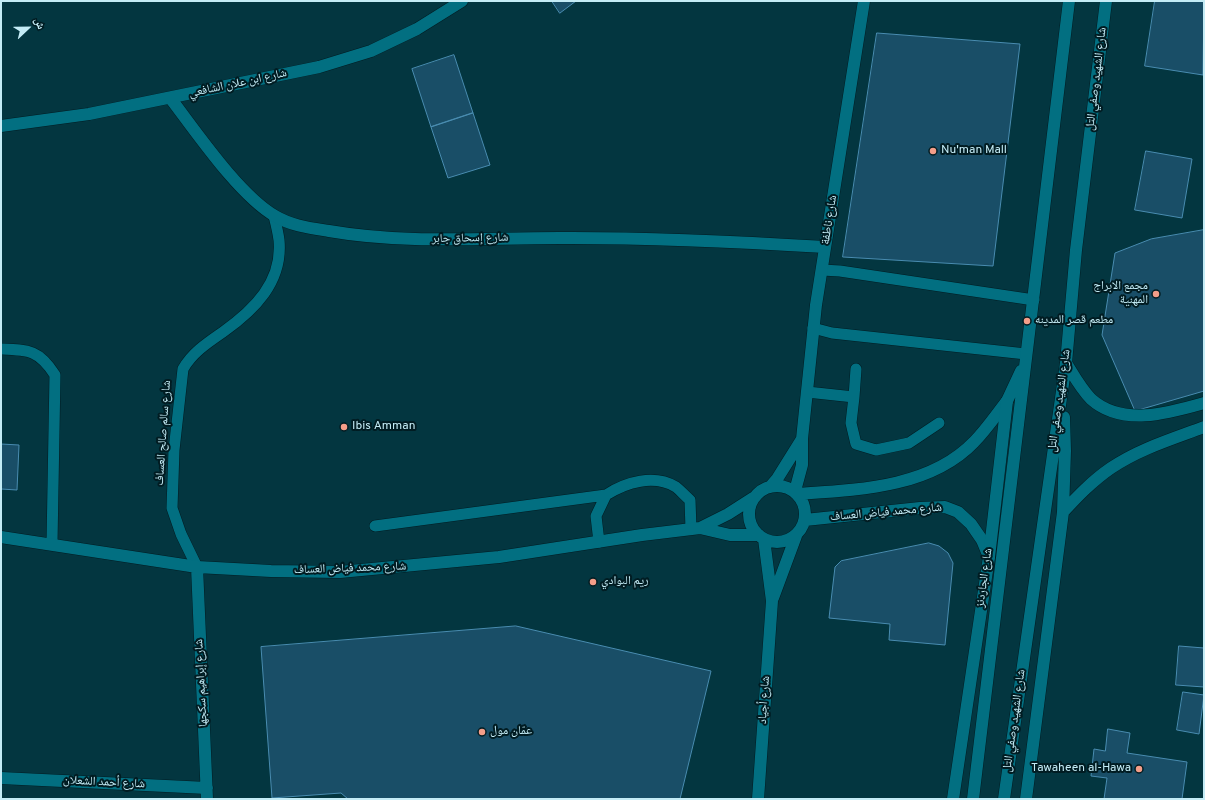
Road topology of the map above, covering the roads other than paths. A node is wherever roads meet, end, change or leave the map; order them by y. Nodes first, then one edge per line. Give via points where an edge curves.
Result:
1 (462, 1) edge
2 (864, 1) edge
3 (1069, 1) edge
4 (1106, 1) edge
5 (171, 99) junction
6 (1, 126) edge
7 (274, 216) junction
8 (826, 247) junction
9 (822, 270) junction
10 (1034, 300) junction
11 (813, 328) junction
12 (1, 350) edge
13 (1026, 358) junction
14 (1066, 364) junction
15 (856, 369) dead end
16 (807, 392) junction
17 (1061, 393) junction
18 (854, 397) junction
19 (1007, 401) junction
20 (1204, 403) edge
21 (939, 423) dead end
22 (1204, 427) edge
23 (802, 439) junction
24 (771, 486) junction
25 (796, 492) junction
26 (606, 495) junction
27 (753, 498) junction
28 (1063, 512) junction
29 (805, 520) junction
30 (375, 526) dead end
31 (695, 528) junction
32 (796, 536) junction
33 (1, 537) edge
34 (761, 537) junction
35 (599, 542) junction
36 (52, 544) junction
37 (988, 557) junction
38 (197, 567) junction
39 (772, 601) junction
40 (1, 778) edge
41 (207, 794) edge
42 (758, 799) edge
43 (953, 799) edge
44 (973, 799) edge
45 (1004, 799) edge
46 (1026, 799) edge

1 - 5 street, شارع ابن علان الشافعي via 417,29 371,51 319,67
2 - 8 street, شارع ناطفة
3 - 10 street
4 - 14 street, شارع الشهيد وصفي التل via 1076,250
5 - 6 street, شارع ابن علان الشافعي via 90,114
5 - 7 street, شارع إسحاق جابر via 228,171 256,202
7 - 8 street, شارع إسحاق جابر via 295,226 360,237 418,240 693,239
7 - 38 lane, شارع سالم صالح العساف via 279,241 278,260 266,294 232,326 189,359 182,369 174,450 172,508
8 - 9 street, شارع ناطفة
9 - 10 lane
9 - 11 street, شارع ناطفة
10 - 13 street
11 - 13 lane via 832,333
11 - 16 street, شارع ناطفة
12 - 36 lane via 28,350 46,362 54,376
13 - 19 street, شارع الجاردنز
13 - 44 street
14 - 17 street, شارع الشهيد وصفي التل
14 - 20 street via 1080,387 1092,399 1121,413 1163,414
15 - 18 lane
16 - 18 lane
16 - 23 street, شارع ناطفة
17 - 28 street via 1065,451
17 - 45 street, شارع الشهيد وصفي التل
18 - 21 lane via 851,423 856,444 876,450 909,443
19 - 25 street via 974,442 932,471 856,490
19 - 37 street, شارع الجاردنز
22 - 28 street via 1153,446 1110,469
23 - 24 street, شارع ناطفة
23 - 25 street, شارع ناطفة via 802,465
24 - 25 street via 787,487
24 - 27 street via 761,490
25 - 29 street via 805,506
26 - 30 lane
26 - 31 lane via 617,488 645,480 676,487 690,500
26 - 35 lane via 596,516
27 - 31 street, شارع محمد فياض العساف via 728,514
27 - 34 street via 749,518 754,530
28 - 46 street
29 - 32 street
29 - 37 street, شارع محمد فياض العساف via 945,507 958,512 971,524 982,540
31 - 34 street, شارع محمد فياض العساف via 730,535
31 - 35 street, شارع محمد فياض العساف
32 - 34 street via 782,542
32 - 39 street, شارع أجياد
33 - 36 street, شارع محمد فياض العساف
34 - 39 street, شارع أجياد
35 - 38 street, شارع محمد فياض العساف via 515,555 375,570 271,571
36 - 38 street, شارع محمد فياض العساف
37 - 43 street, شارع الجاردنز
38 - 41 street, شارع إبراهيم سكجها
39 - 42 street, شارع أجياد
40 - 41 street, شارع أحمد الشعلان

